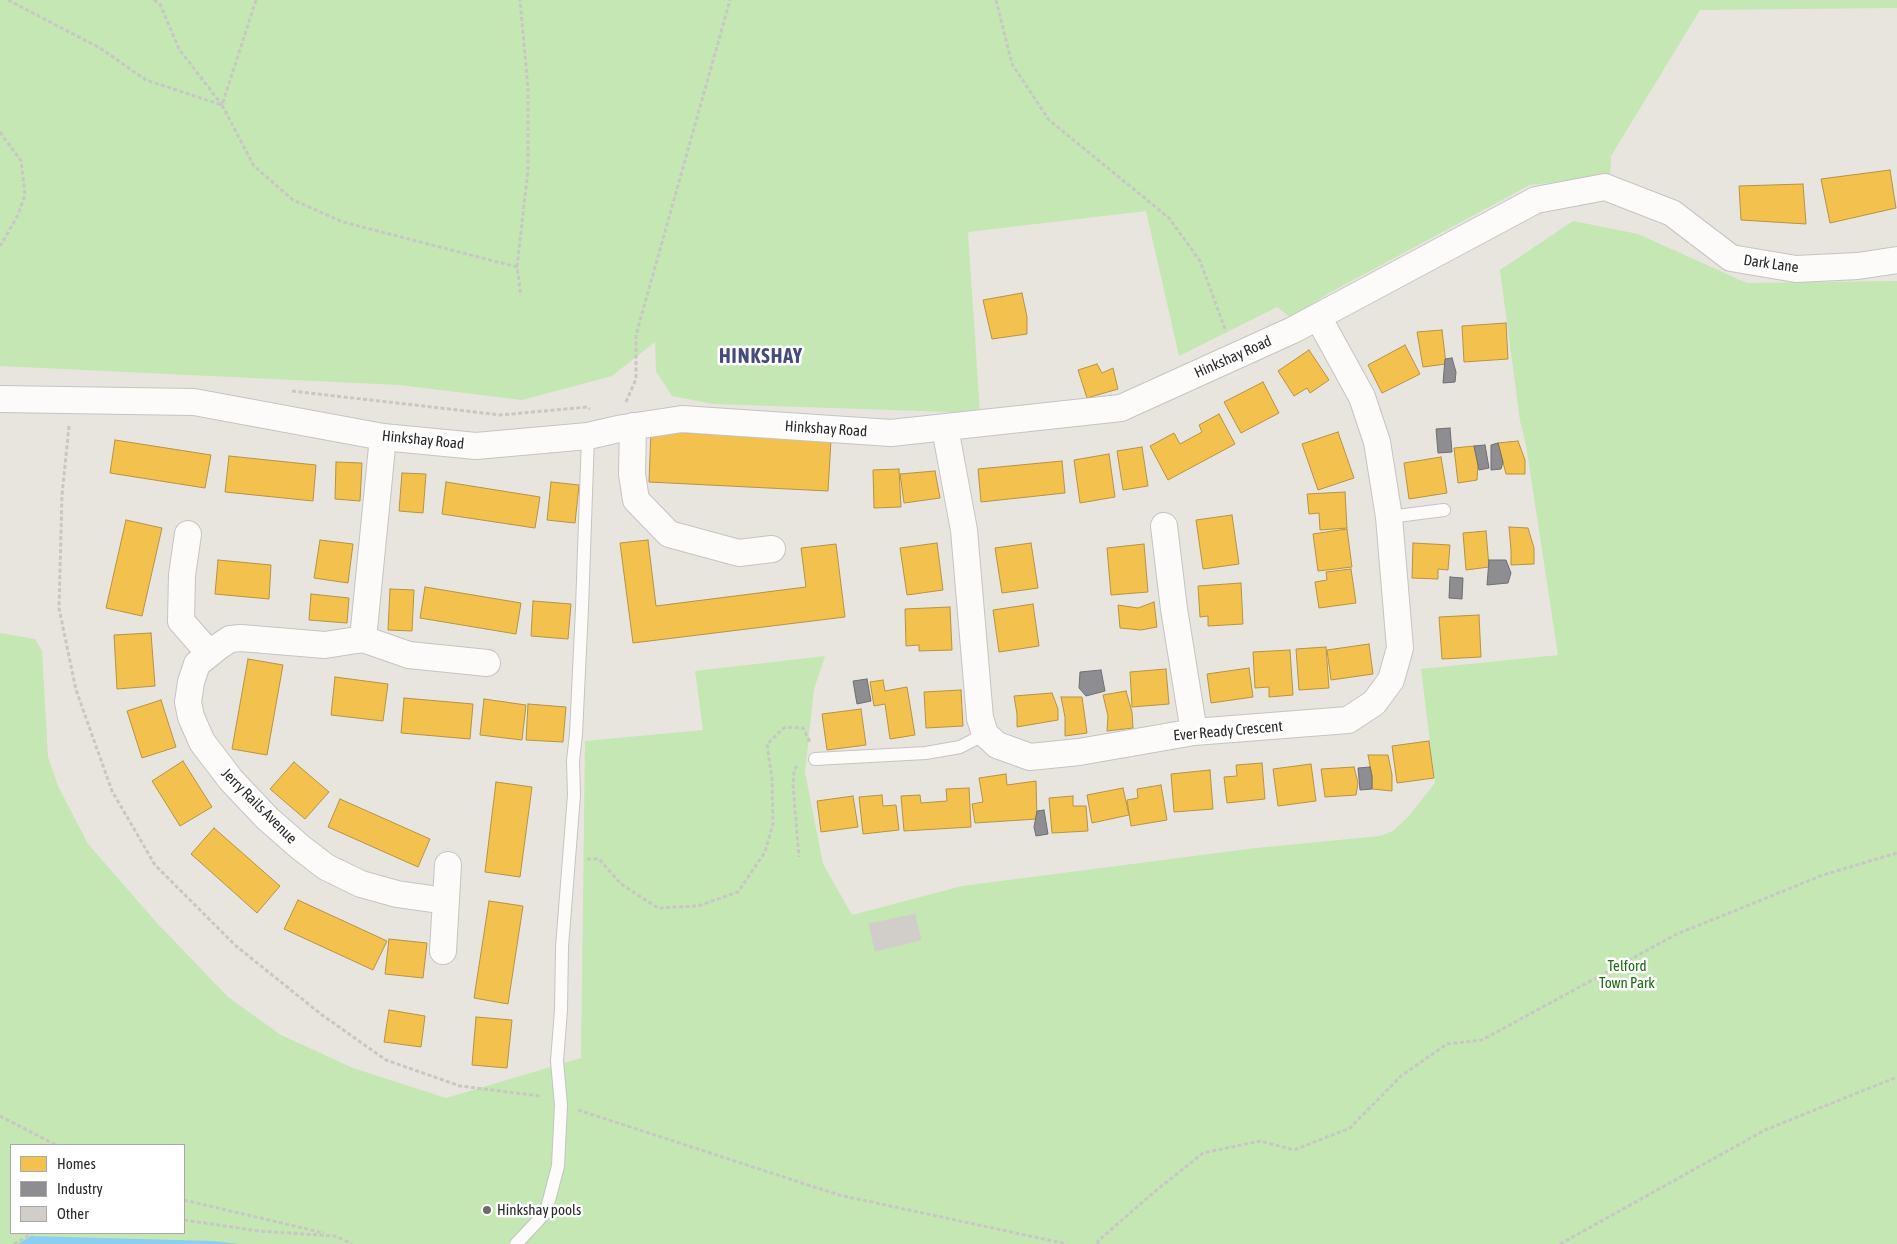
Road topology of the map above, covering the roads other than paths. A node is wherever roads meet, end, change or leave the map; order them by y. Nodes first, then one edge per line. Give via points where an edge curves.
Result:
1 (1605, 187) joint
2 (1897, 260) edge
3 (1318, 316) junction
4 (0, 398) edge
5 (623, 428) junction
6 (945, 428) junction
7 (383, 436) junction
8 (588, 436) junction
9 (1444, 510) dead end
10 (1389, 518) junction
11 (1164, 526) dead end
12 (188, 534) dead end
13 (772, 550) dead end
14 (363, 639) junction
15 (209, 653) junction
16 (487, 663) dead end
17 (1194, 732) junction
18 (984, 734) junction
19 (815, 759) road end
20 (448, 865) dead end
21 (446, 901) junction
22 (443, 951) dead end
23 (516, 1244) edge

1 - 2 street, Dark Lane via 1672,213 1731,258 1796,270
1 - 3 street, Hinkshay Road via 1536,200
3 - 6 street, Hinkshay Road via 1121,408
3 - 10 street, Ever Ready Crescent via 1365,406 1377,442
4 - 7 street, Hinkshay Road via 194,402
5 - 6 street, Hinkshay Road via 682,419 891,433
5 - 8 street, Hinkshay Road
5 - 13 street via 636,500 669,534 739,553
6 - 18 street via 964,530
7 - 8 street, Hinkshay Road via 476,446
7 - 14 street
8 - 23 lane via 574,795 557,1061 561,1105 558,1166 546,1212
9 - 10 lane
10 - 17 street, Ever Ready Crescent via 1400,648 1391,680 1374,703 1348,720
11 - 17 street
12 - 15 street via 182,575 181,621
14 - 15 street, Jerry Rails Avenue via 325,645 241,638 230,640
14 - 16 street via 409,655
15 - 21 street, Jerry Rails Avenue via 197,664 191,682 188,702 191,717 202,742 231,780 267,818 326,866 360,884
17 - 18 street, Ever Ready Crescent via 1030,757 997,745
18 - 19 lane via 960,746 926,753
20 - 21 street
21 - 22 street

